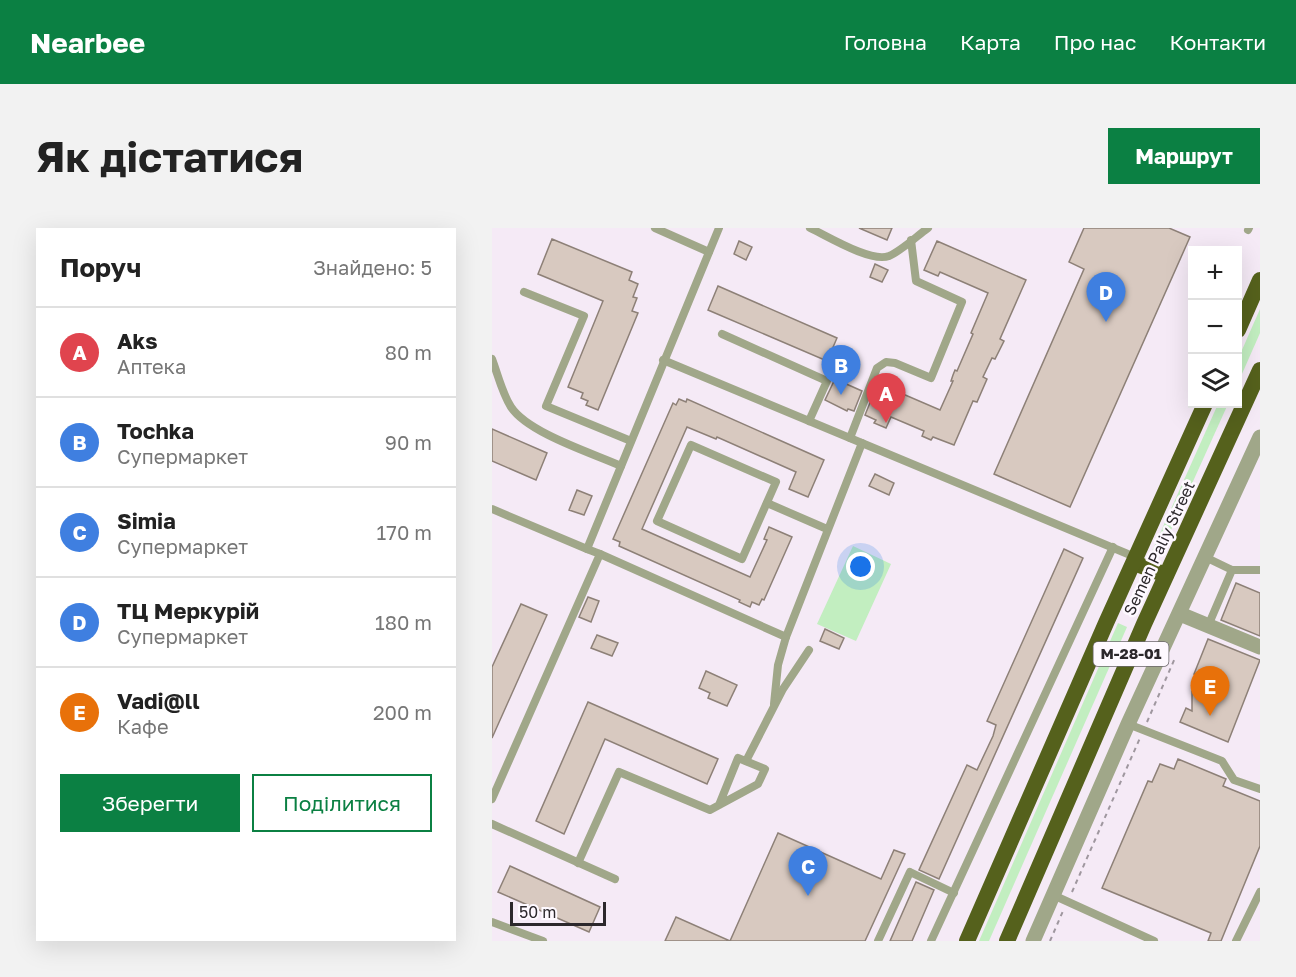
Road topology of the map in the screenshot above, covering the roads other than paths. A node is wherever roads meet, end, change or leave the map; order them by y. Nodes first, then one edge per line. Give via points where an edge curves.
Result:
1 (655, 228) edge
2 (719, 228) edge
3 (810, 228) edge
4 (928, 228) edge
5 (911, 240) junction
6 (709, 252) junction
7 (1260, 280) edge
8 (524, 292) dead end
9 (1242, 321) edge
10 (722, 334) dead end
11 (492, 359) edge
12 (663, 360) junction
13 (1260, 370) edge
14 (1203, 408) edge
15 (809, 421) junction
16 (1260, 437) edge
17 (850, 438) junction
18 (631, 441) junction
19 (862, 443) junction
20 (621, 466) junction
21 (767, 503) junction
22 (492, 509) edge
23 (827, 529) junction
24 (1113, 547) junction
25 (587, 549) junction
26 (600, 554) junction
27 (1205, 557) junction
28 (1135, 560) junction
29 (1232, 570) junction
30 (1260, 570) edge
31 (1166, 575) junction
32 (1180, 614) junction
33 (1208, 627) junction
34 (786, 638) junction
35 (1260, 647) edge
36 (809, 650) dead end
37 (774, 707) junction
38 (1128, 724) junction
39 (746, 761) junction
40 (1260, 789) edge
41 (492, 799) edge
42 (719, 805) junction
43 (492, 824) edge
44 (578, 863) junction
45 (615, 879) dead end
46 (1260, 892) edge
47 (954, 893) junction
48 (1060, 898) junction
49 (492, 922) edge
50 (543, 941) edge
51 (878, 941) edge
52 (931, 941) edge
53 (967, 941) edge
54 (1007, 941) edge
55 (1032, 941) edge
56 (1154, 941) edge
57 (1236, 941) edge

1 - 6 lane
2 - 6 lane
3 - 5 lane via 876,257 890,255
4 - 5 lane
5 - 17 lane via 916,281 962,302 931,378 895,363 886,362 877,368
6 - 12 lane
7 - 9 highway
8 - 18 lane via 584,316 546,406
10 - 15 lane via 827,381
11 - 20 lane via 506,398 525,422
12 - 15 lane
12 - 18 lane
13 - 31 highway, Semen Paliy Street / М-28-01
14 - 28 highway, Semen Paliy Street / М-28-01
15 - 17 lane
16 - 27 street
17 - 19 lane
18 - 20 lane
19 - 23 lane
19 - 24 lane
20 - 25 lane
21 - 21 lane via 742,559 657,521 692,445 776,482
21 - 23 lane
22 - 25 lane
23 - 34 lane
24 - 28 lane
24 - 47 lane
25 - 26 lane
26 - 34 lane
26 - 41 lane
27 - 29 lane
27 - 32 street
28 - 31 highway
28 - 53 highway, Semen Paliy Street / М-28-01
29 - 30 lane
29 - 33 lane
31 - 54 highway, Semen Paliy Street / М-28-01
32 - 33 street
32 - 38 street
33 - 35 street
34 - 37 lane via 778,665
36 - 37 lane
37 - 39 lane
38 - 40 lane via 1222,761 1234,780
38 - 48 street
39 - 42 lane via 738,758
39 - 42 lane via 765,769 758,784
42 - 44 lane via 710,810 619,772
43 - 44 lane
44 - 45 lane
46 - 57 lane
47 - 51 lane via 910,872
47 - 52 lane
48 - 55 street
48 - 56 lane
49 - 50 lane

